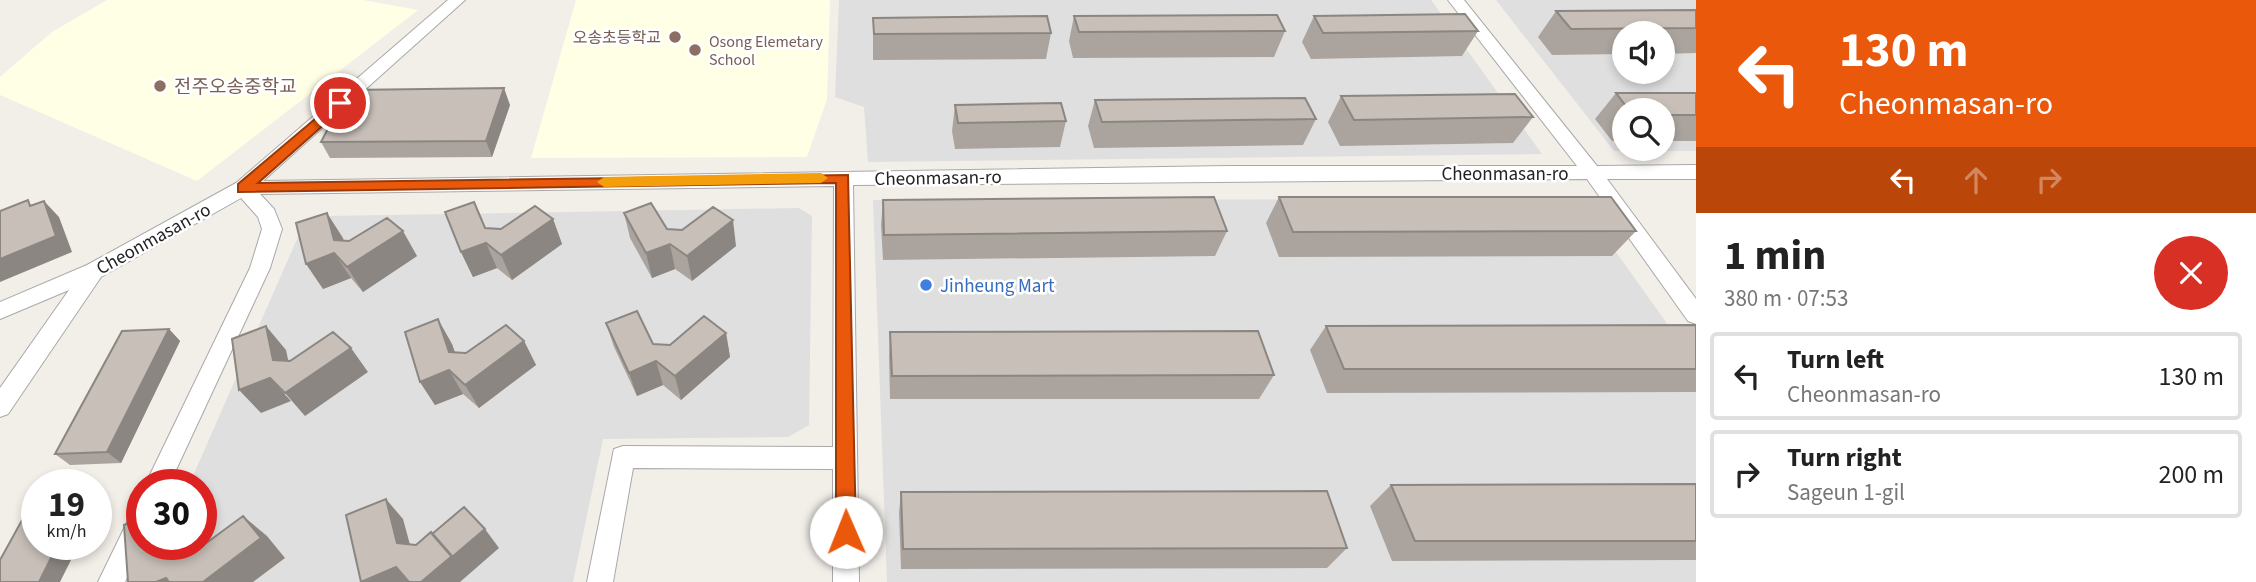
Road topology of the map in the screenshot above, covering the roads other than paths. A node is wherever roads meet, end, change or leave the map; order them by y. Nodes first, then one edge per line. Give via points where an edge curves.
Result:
1 (457, 0) edge
2 (1456, 0) edge
3 (1592, 172) junction
4 (1696, 172) edge
5 (843, 178) junction
6 (243, 188) junction
7 (94, 271) junction
8 (0, 311) edge
9 (1696, 315) edge
10 (0, 407) edge
11 (845, 458) junction
12 (165, 469) edge
13 (126, 551) edge
14 (111, 582) edge
15 (600, 582) edge
16 (846, 582) edge

1 - 6 street
2 - 3 street
3 - 4 street, Cheonmasan-ro
3 - 5 street, Cheonmasan-ro
3 - 9 street
5 - 6 street, Cheonmasan-ro
5 - 11 street
6 - 7 street, Cheonmasan-ro
6 - 12 street via 267,214 272,229 260,268
7 - 8 street, Cheonmasan-ro
7 - 10 street
11 - 15 street via 623,457
11 - 16 street
13 - 14 street

